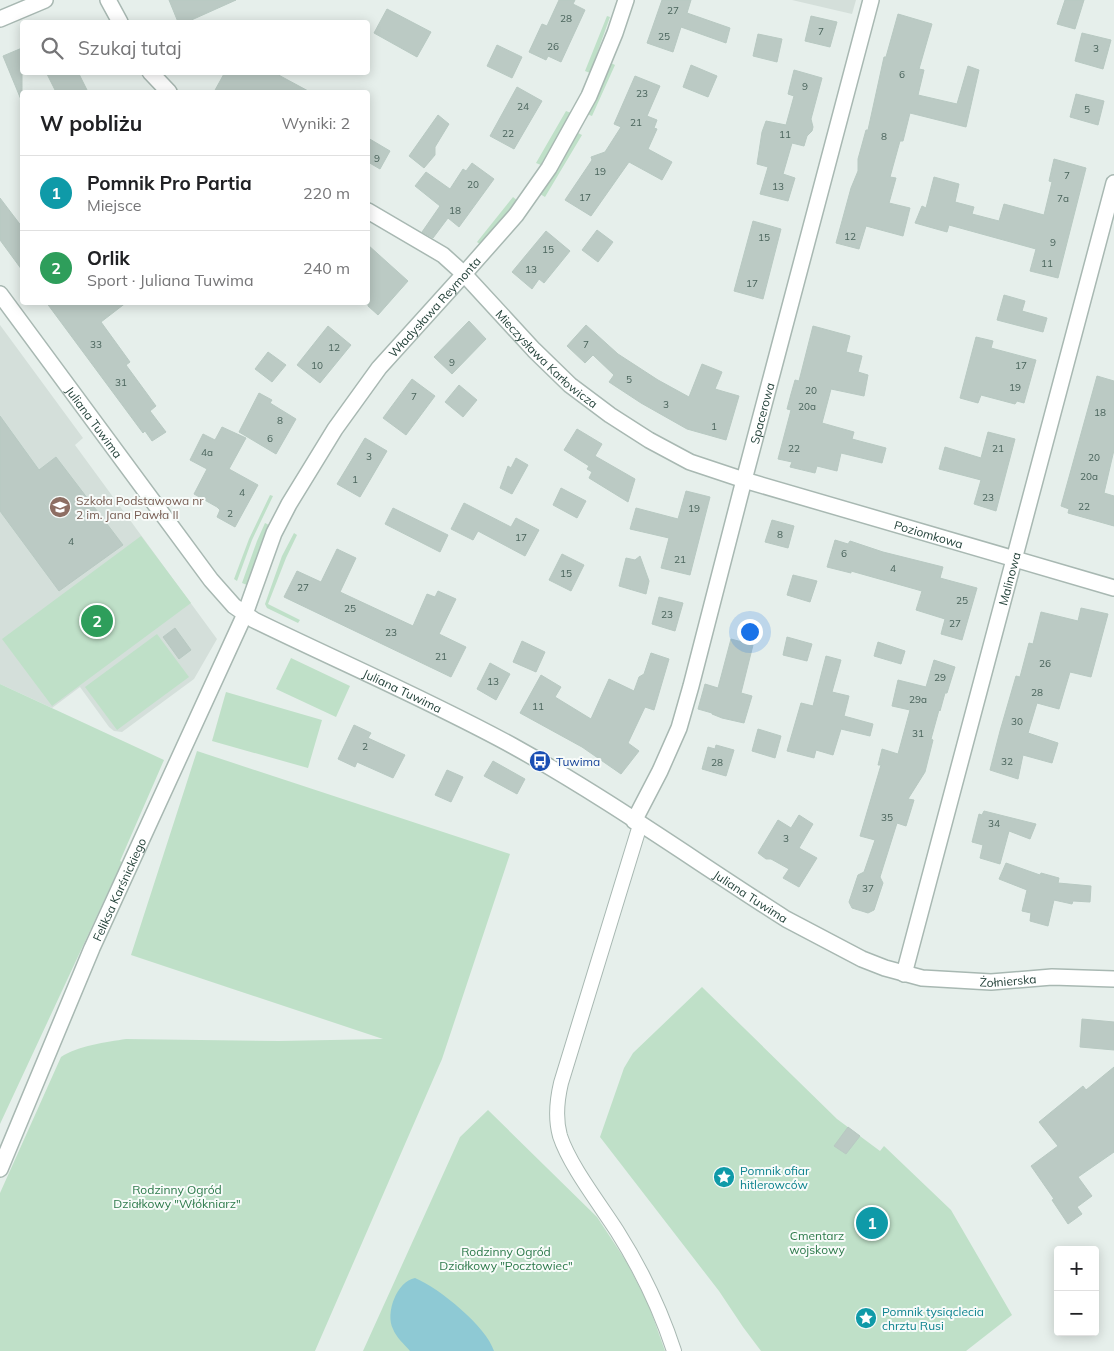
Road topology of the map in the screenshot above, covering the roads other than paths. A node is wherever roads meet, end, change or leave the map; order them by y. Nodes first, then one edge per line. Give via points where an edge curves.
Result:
1 (45, 0) edge
2 (108, 0) edge
3 (626, 0) edge
4 (871, 0) edge
5 (0, 18) edge
6 (119, 20) edge
7 (153, 75) edge
8 (167, 90) edge
9 (1114, 183) edge
10 (370, 212) edge
11 (464, 274) junction
12 (0, 294) edge
13 (744, 480) junction
14 (1015, 559) junction
15 (1114, 588) edge
16 (245, 614) junction
17 (637, 823) junction
18 (904, 974) junction
19 (1114, 979) edge
20 (0, 1168) edge
21 (674, 1351) edge

1 - 5 street
2 - 6 street
3 - 11 street, Władysława Reymonta via 589,96 549,168 516,215
4 - 13 street, Spacerowa
7 - 8 street
9 - 14 street, Malinowa
10 - 11 street, Mieczysława Karłowicza via 443,255
11 - 13 street, Mieczysława Karłowicza via 570,385 610,415 690,462
11 - 16 street, Władysława Reymonta via 379,368 335,429 274,533
12 - 16 street, Juliana Tuwima via 211,580
13 - 14 street, Poziomkowa
13 - 17 street, Spacerowa via 678,728
14 - 15 street, Poziomkowa
14 - 18 street, Malinowa
16 - 17 street, Juliana Tuwima via 483,730
16 - 20 street, Feliksa Karśnickiego via 92,948
17 - 18 street, Juliana Tuwima via 802,929 862,959
17 - 21 street via 561,1083 557,1109 562,1141 651,1290
18 - 19 street, Żołnierska via 991,982 1052,977

